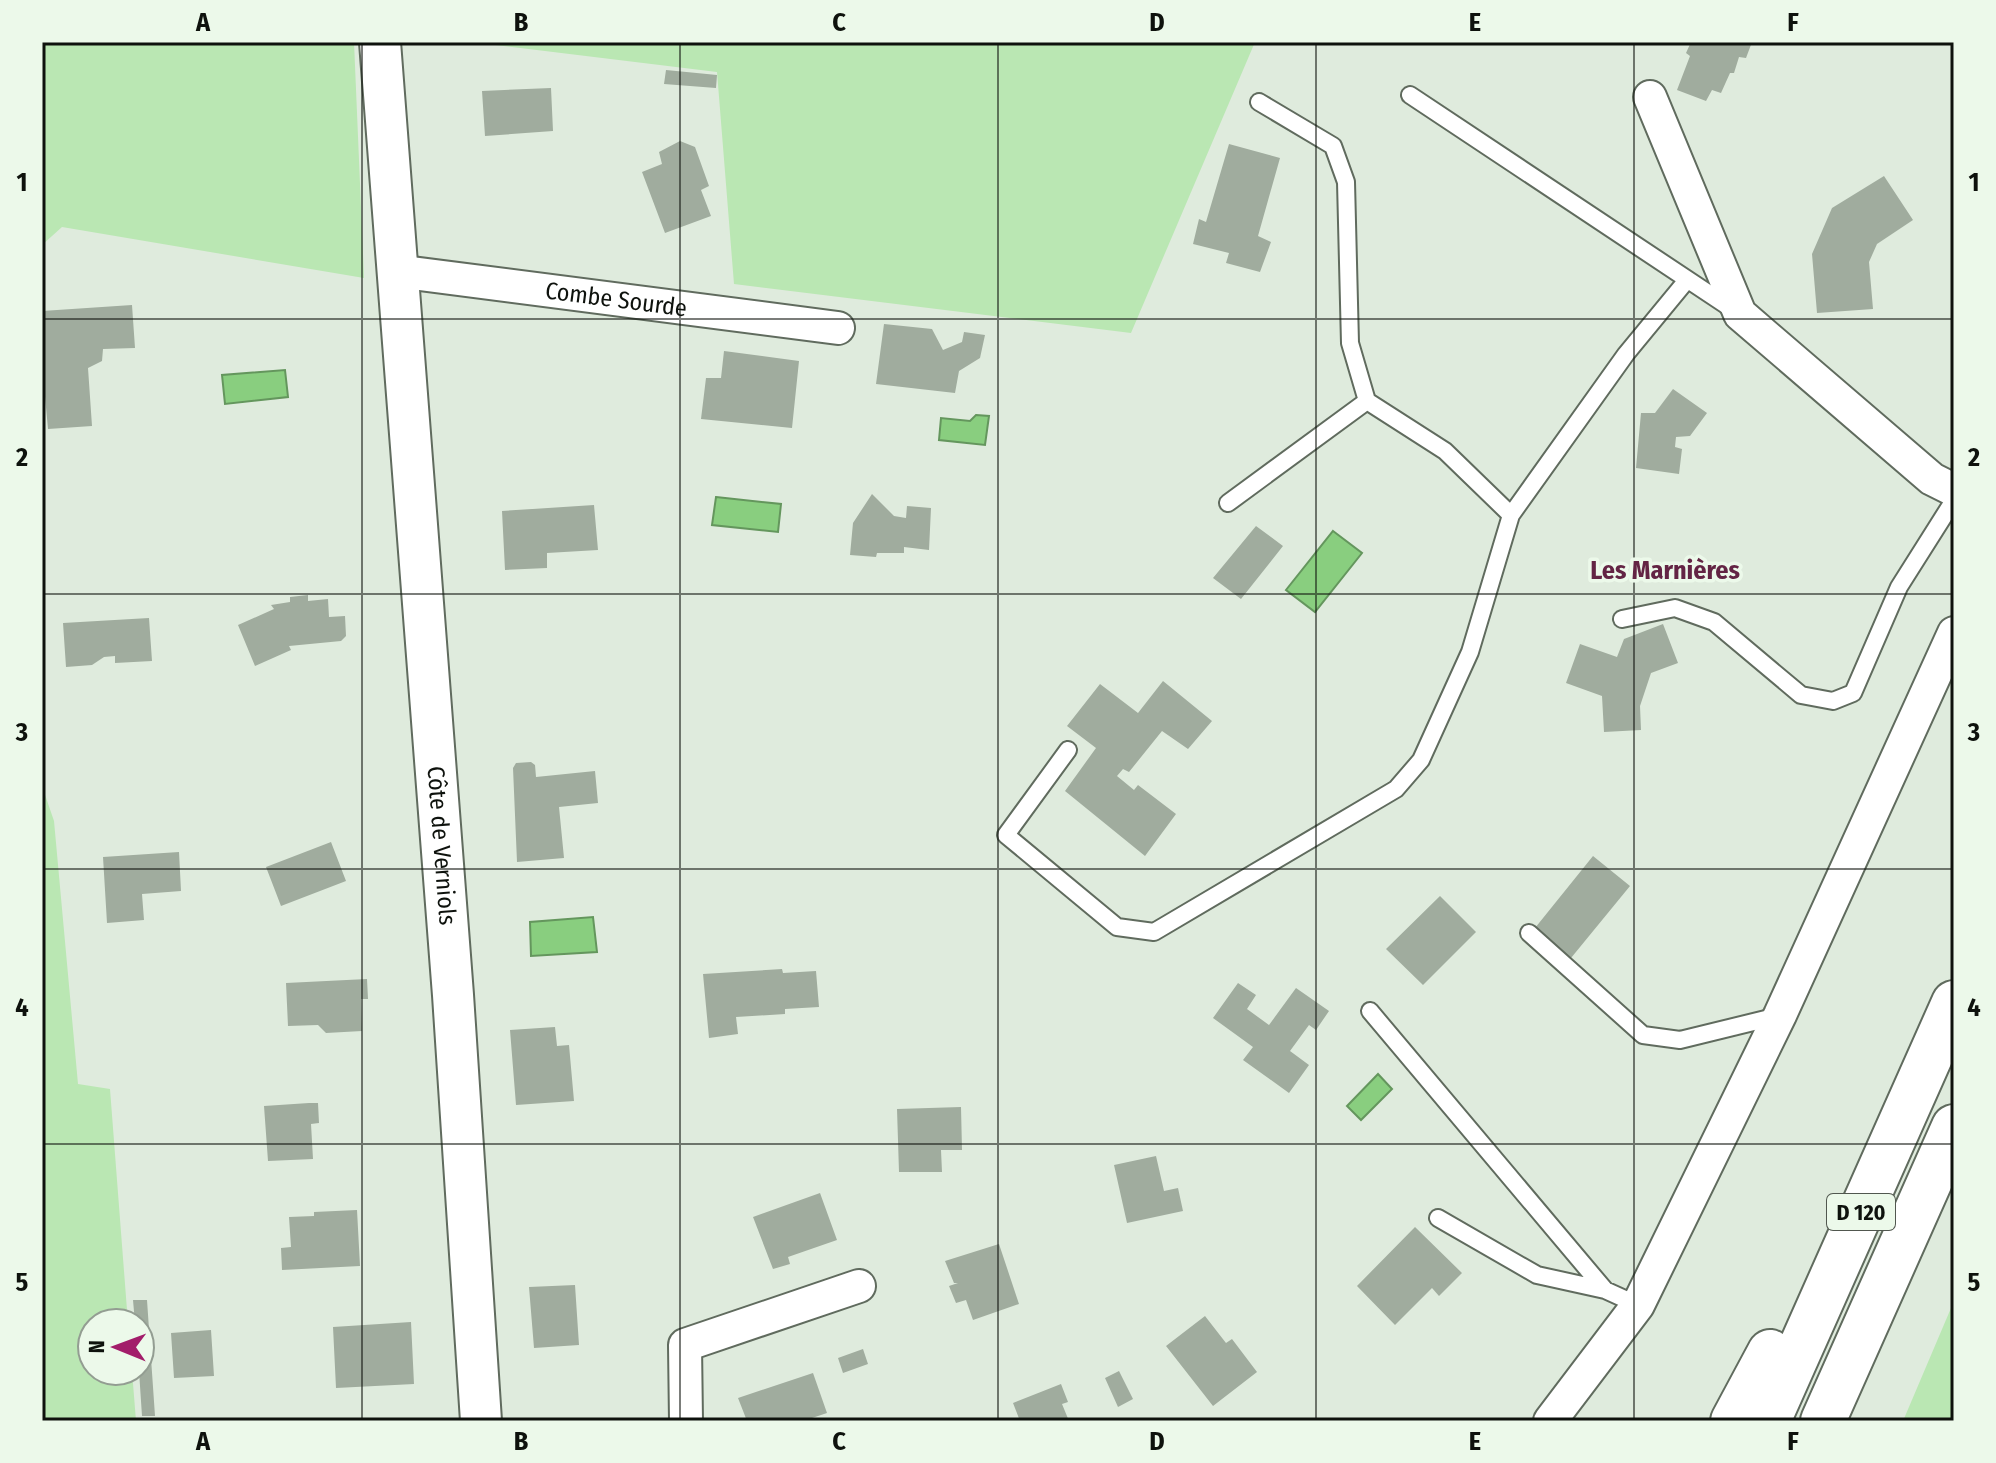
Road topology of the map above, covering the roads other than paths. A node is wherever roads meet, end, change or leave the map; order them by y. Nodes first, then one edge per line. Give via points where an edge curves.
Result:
1 (380, 42) edge
2 (1410, 95) dead end
3 (1650, 97) dead end
4 (1259, 102) dead end
5 (396, 271) junction
6 (1687, 280) junction
7 (1740, 314) junction
8 (838, 328) dead end
9 (1367, 401) junction
10 (1954, 490) edge
11 (1954, 500) edge
12 (1228, 503) dead end
13 (1511, 515) junction
14 (1622, 619) dead end
15 (1954, 633) edge
16 (1068, 750) dead end
17 (1529, 933) dead end
18 (1954, 1003) edge
19 (1370, 1011) dead end
20 (1780, 1015) junction
21 (1928, 1062) junction
22 (1954, 1127) edge
23 (1438, 1218) dead end
24 (859, 1286) dead end
25 (1605, 1290) junction
26 (1638, 1305) junction
27 (481, 1421) edge
28 (686, 1421) edge
29 (1550, 1421) edge
30 (1733, 1421) edge
31 (1768, 1421) edge
32 (1823, 1421) edge

1 - 5 street, Côte de Verniols
2 - 6 lane
3 - 7 street
4 - 9 lane via 1333,146 1346,182 1350,343
5 - 8 street, Combe Sourde
5 - 27 street, Côte de Verniols
6 - 7 lane
6 - 13 lane via 1626,354
7 - 10 street via 1932,479
9 - 12 lane
9 - 13 lane via 1445,451
11 - 14 lane via 1899,587 1853,693 1833,701 1801,695 1714,622 1675,608
13 - 16 lane via 1470,652 1421,760 1396,789 1154,932 1117,927 1006,835
15 - 20 street
17 - 20 lane via 1643,1035 1680,1040
18 - 21 highway, D 120
19 - 25 lane
20 - 26 street
21 - 30 highway
21 - 31 highway, D 120
22 - 32 highway, D 120
23 - 25 lane via 1537,1275
24 - 28 street via 685,1345
25 - 26 lane
26 - 29 street

